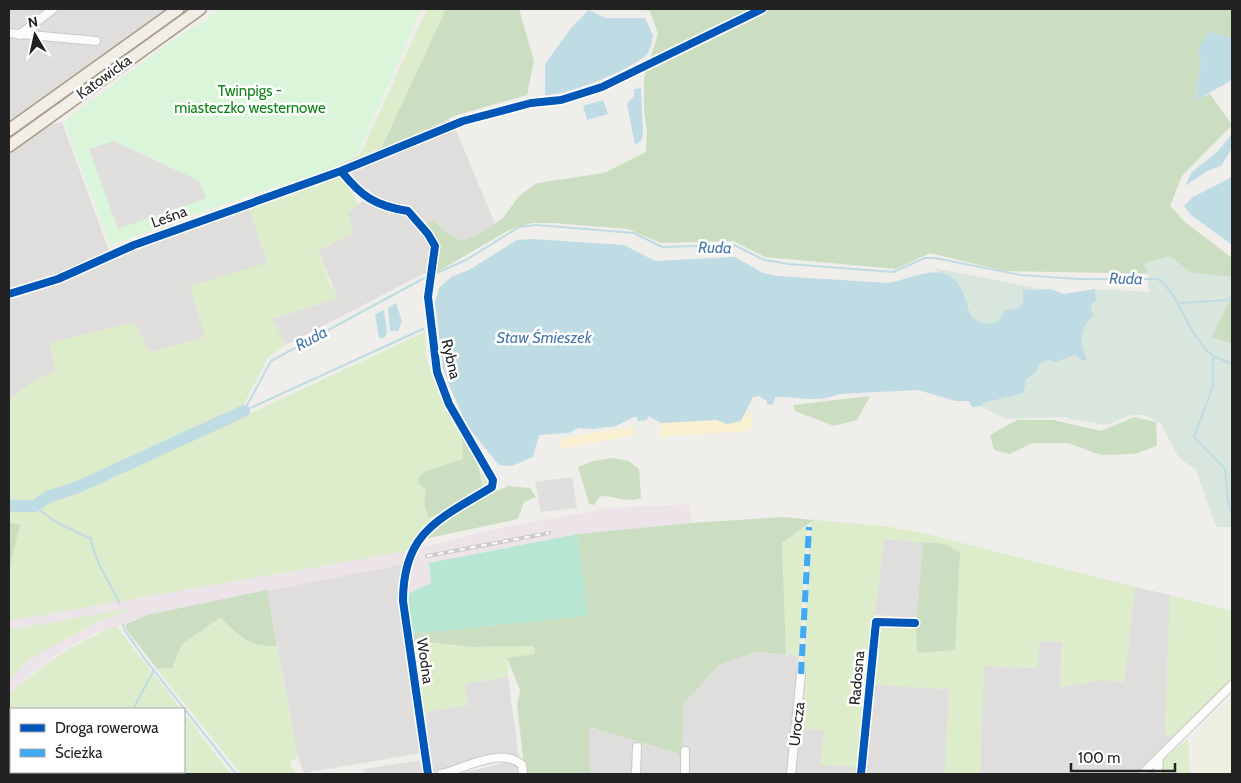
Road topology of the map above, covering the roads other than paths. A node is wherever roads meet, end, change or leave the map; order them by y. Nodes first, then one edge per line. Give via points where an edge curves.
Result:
1 (54, 9) edge
2 (178, 9) edge
3 (200, 9) edge
4 (9, 33) edge
5 (19, 35) junction
6 (96, 41) dead end
7 (9, 130) edge
8 (9, 146) edge
9 (341, 171) joint
10 (9, 294) edge
11 (413, 552) joint
12 (915, 623) dead end
13 (801, 674) dead end
14 (1232, 685) edge
15 (637, 747) dead end
16 (685, 750) dead end
17 (1159, 758) junction
18 (428, 774) edge
19 (441, 774) edge
20 (523, 774) edge
21 (636, 774) edge
22 (684, 774) edge
23 (791, 774) edge
24 (861, 774) edge
25 (1142, 774) edge
26 (1158, 774) edge

1 - 5 street
2 - 7 main road, Katowicka
3 - 8 main road, Katowicka
4 - 5 street
5 - 6 street
9 - 10 street, Leśna via 134,245 58,279
9 - 11 street, Rybna via 358,192 385,208 408,211 432,240 435,252 428,297 437,372 449,404 490,473 493,484 432,523 420,536
11 - 18 street, Wodna via 403,585 402,601
12 - 24 street, Radosna via 876,622
13 - 23 street, Urocza
14 - 17 street
15 - 21 street
16 - 22 street
17 - 25 street
17 - 26 street
19 - 20 street via 501,757 522,764

